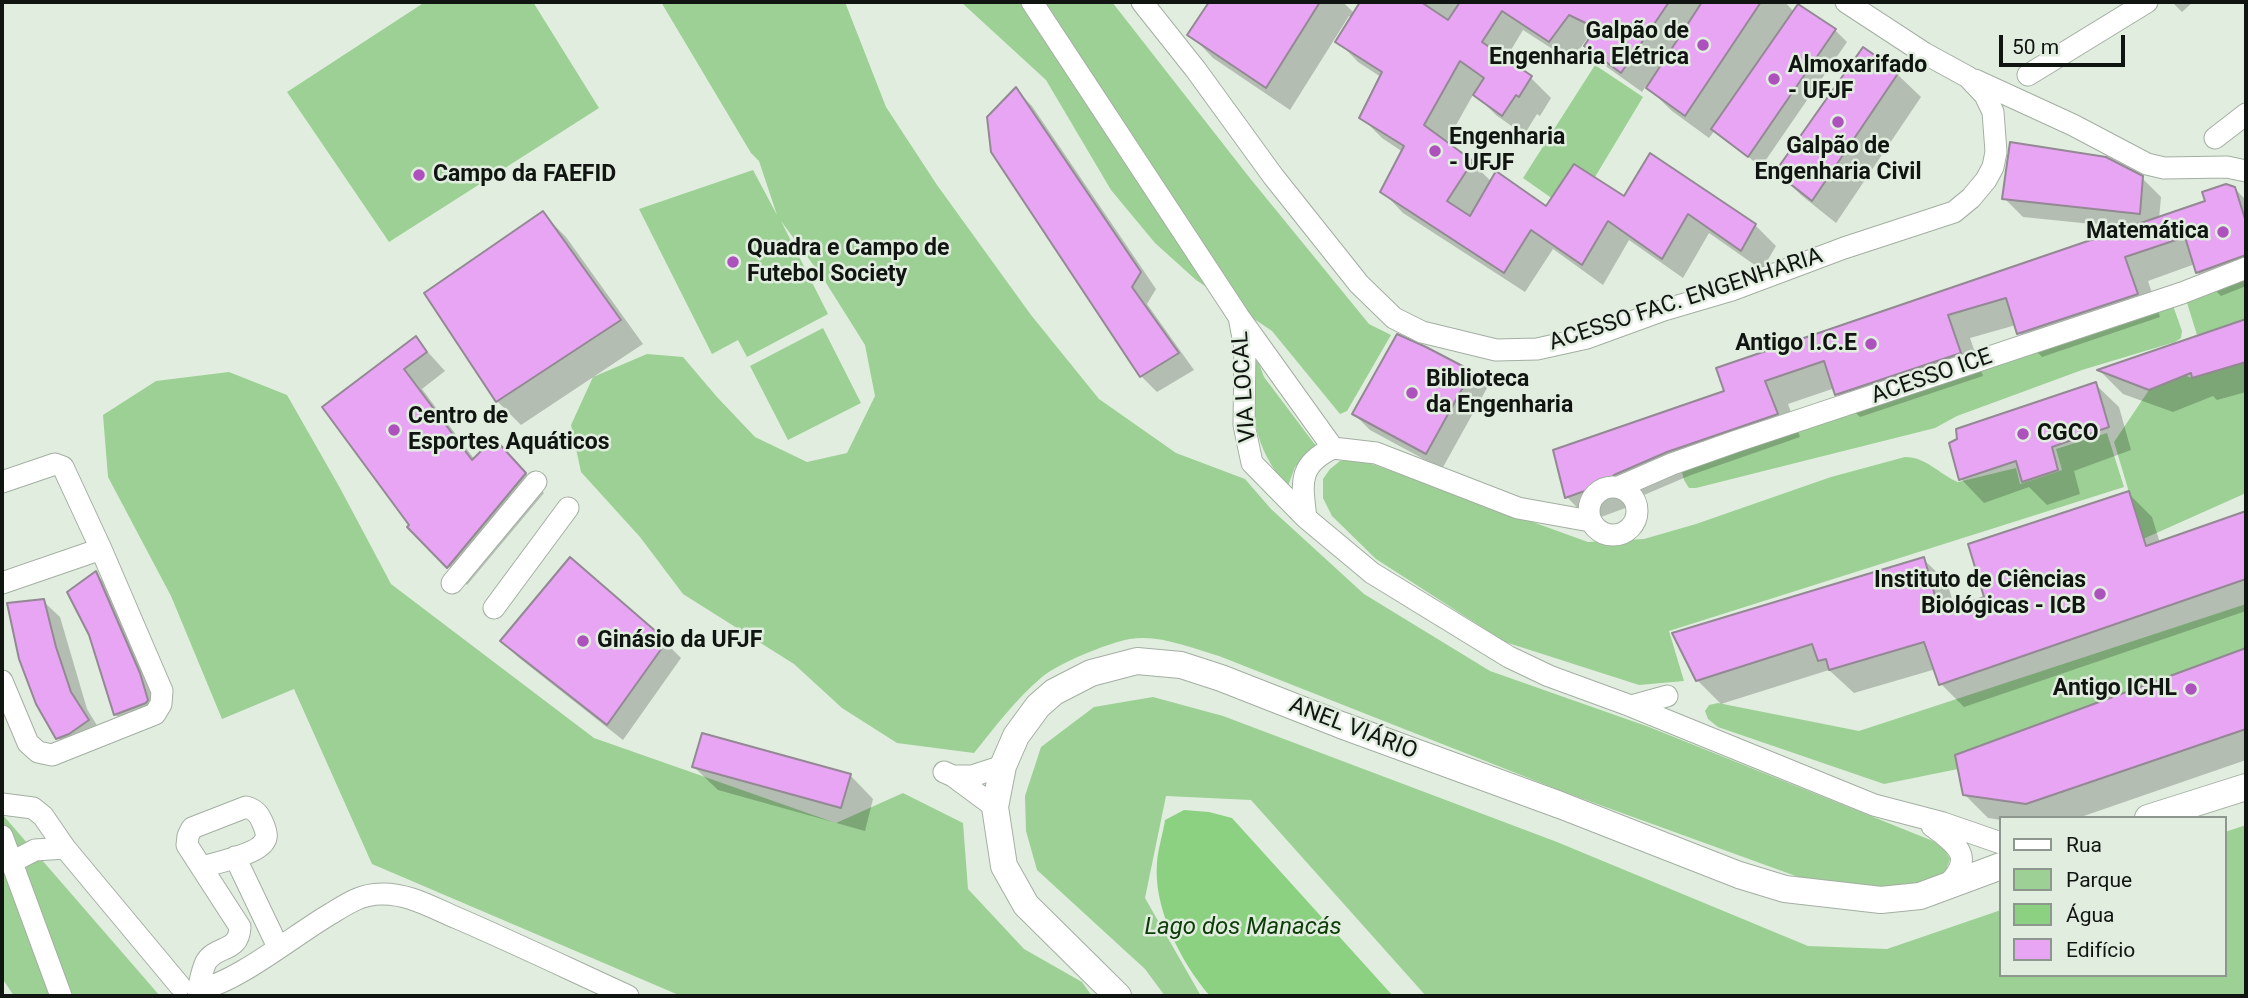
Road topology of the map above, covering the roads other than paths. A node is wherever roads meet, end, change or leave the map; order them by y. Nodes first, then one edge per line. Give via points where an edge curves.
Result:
1 (1032, 2) edge
2 (1142, 2) edge
3 (1846, 2) edge
4 (2147, 2) edge
5 (2028, 75) dead end
6 (1968, 77) junction
7 (2246, 114) edge
8 (2215, 138) dead end
9 (2246, 171) edge
10 (2246, 268) edge
11 (1239, 317) junction
12 (1333, 448) junction
13 (2, 482) edge
14 (536, 482) dead end
15 (1619, 487) junction
16 (568, 508) dead end
17 (1307, 518) junction
18 (1590, 521) junction
19 (101, 549) junction
20 (2, 583) edge
21 (452, 583) dead end
22 (494, 608) dead end
23 (2, 681) edge
24 (1667, 696) dead end
25 (1631, 706) junction
26 (1003, 766) junction
27 (2246, 787) edge
28 (2, 804) edge
29 (995, 807) junction
30 (2154, 816) edge
31 (1921, 819) junction
32 (2, 836) edge
33 (2000, 843) edge
34 (65, 848) junction
35 (234, 857) junction
36 (12, 862) junction
37 (2000, 866) edge
38 (202, 867) junction
39 (1944, 888) junction
40 (278, 947) junction
41 (187, 992) edge
42 (52, 996) edge
43 (61, 996) edge
44 (628, 996) edge
45 (1118, 996) edge

1 - 11 street, VIA LOCAL
2 - 6 street, ACESSO FAC. ENGENHARIA via 1359,284 1394,318 1422,332 1496,350 1537,349 1587,338 1954,212 1986,180 1996,152 1993,112
3 - 6 street, ACESSO FAC. ENGENHARIA
4 - 5 street
6 - 9 street via 2147,164
7 - 8 street
10 - 15 street, ACESSO ICE via 1737,441
11 - 12 street
11 - 17 street, VIA LOCAL via 1245,348 1244,425 1252,463
12 - 17 street via 1306,470 1302,481
12 - 18 street via 1376,453 1518,508
13 - 19 street via 59,464
14 - 21 street
15 - 18 street via 1596,492 1589,505
15 - 18 street via 1631,494 1637,508 1629,529 1608,535
16 - 22 street
17 - 25 street, VIA LOCAL via 1371,573 1508,657
19 - 20 street
19 - 23 street via 162,691 155,714 52,755 38,752 28,743
24 - 25 street
25 - 31 street, VIA LOCAL via 1874,805
26 - 29 main road, ANEL VIÁRIO
26 - 29 street via 972,776 949,774
26 - 39 main road, ANEL VIÁRIO via 1027,718 1054,692 1112,666 1137,661 1181,665 1750,878 1785,888 1881,900
27 - 30 main road
28 - 34 street via 33,808
29 - 45 main road, ANEL VIÁRIO via 1004,866 1026,905
31 - 33 street
31 - 39 street via 1961,852 1958,875
32 - 36 street
34 - 36 street via 35,850
34 - 41 street
35 - 38 street
35 - 38 street via 264,844 267,835 254,809 246,807 192,828 187,845
35 - 40 street
36 - 42 street
36 - 43 street
37 - 39 main road, ANEL VIÁRIO
38 - 41 street via 240,927 240,936 207,962
40 - 41 street via 223,981
40 - 44 street via 356,899 398,895

